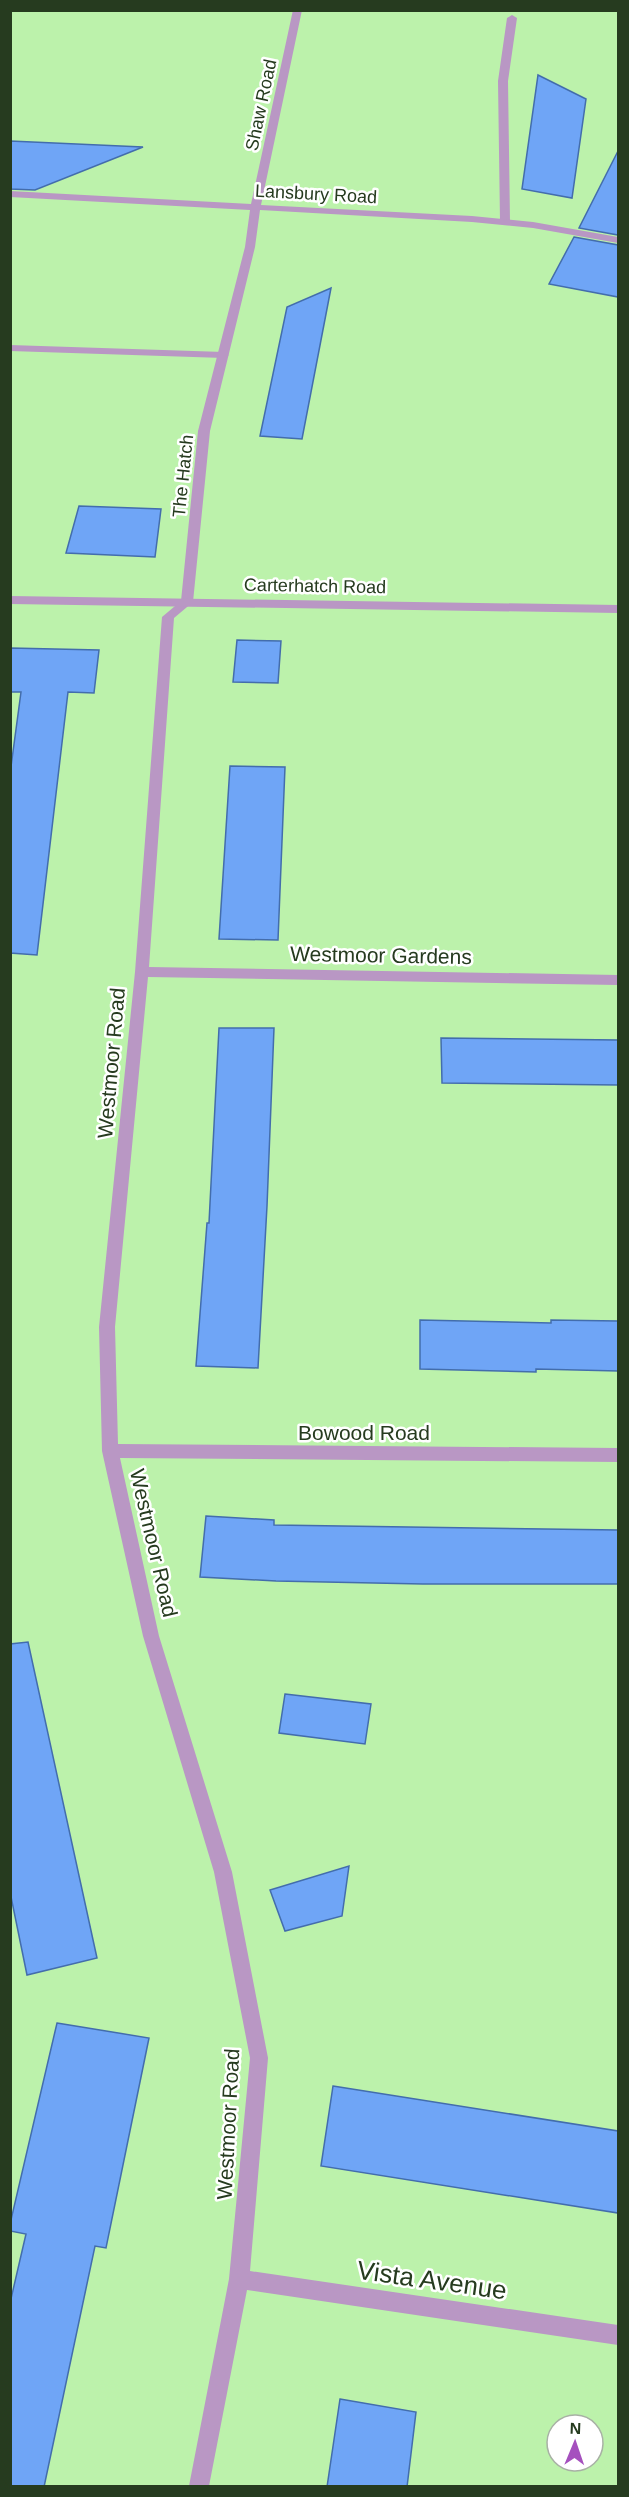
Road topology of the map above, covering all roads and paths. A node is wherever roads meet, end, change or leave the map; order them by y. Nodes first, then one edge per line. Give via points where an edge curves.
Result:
1 (298, 10) edge
2 (512, 18) dead end
3 (10, 194) edge
4 (255, 207) junction
5 (505, 222) junction
6 (618, 240) edge
7 (10, 348) edge
8 (224, 355) junction
9 (10, 600) edge
10 (187, 602) junction
11 (618, 609) edge
12 (142, 972) junction
13 (618, 980) edge
14 (110, 1451) junction
15 (618, 1455) edge
16 (238, 2279) junction
17 (618, 2335) edge
18 (200, 2487) edge

1 - 4 street, Shaw Road
2 - 5 street via 503,81
3 - 4 street, Lansbury Road
4 - 5 street, Lansbury Road
4 - 8 street, The Hatch via 250,247
5 - 6 street, Lansbury Road
7 - 8 street
8 - 10 street, The Hatch via 204,431
9 - 10 street, Carterhatch Road
10 - 11 street, Carterhatch Road
10 - 12 street, Westmoor Road via 168,617
12 - 13 street, Westmoor Gardens
12 - 14 street, Westmoor Road via 106,1327
14 - 15 street, Bowood Road
14 - 16 street, Westmoor Road via 152,1636 223,1872 259,2058
16 - 17 street, Vista Avenue
16 - 18 street, Westmoor Road

